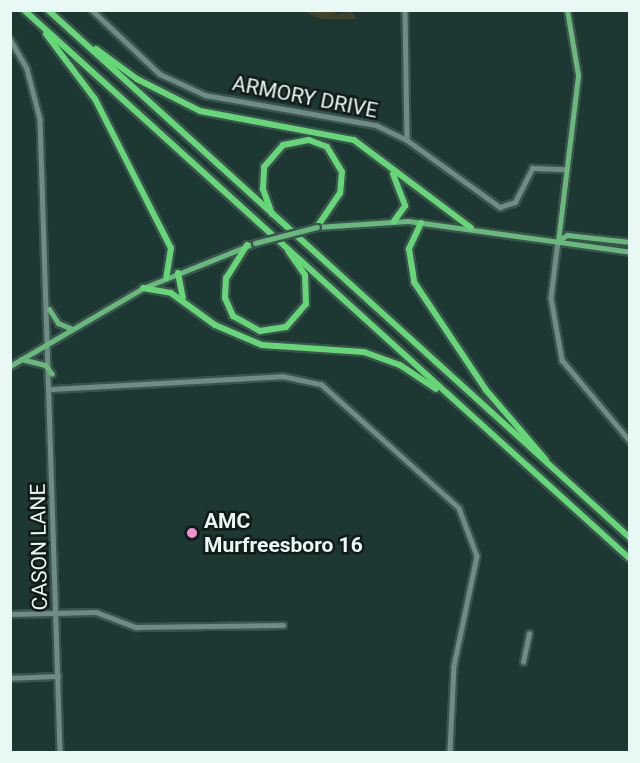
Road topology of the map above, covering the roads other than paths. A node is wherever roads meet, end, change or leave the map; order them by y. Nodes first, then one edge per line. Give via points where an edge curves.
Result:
1 (24, 10) edge
2 (48, 10) edge
3 (92, 10) edge
4 (405, 10) edge
5 (567, 10) edge
6 (36, 21) junction
7 (71, 31) junction
8 (10, 39) edge
9 (408, 140) junction
10 (374, 153) junction
11 (566, 169) junction
12 (274, 218) junction
13 (394, 221) junction
14 (421, 223) junction
15 (317, 227) junction
16 (471, 228) junction
17 (558, 241) junction
18 (630, 242) edge
19 (247, 245) junction
20 (287, 248) junction
21 (630, 252) edge
22 (178, 273) junction
23 (166, 278) junction
24 (143, 288) junction
25 (191, 306) junction
26 (49, 309) junction
27 (70, 328) junction
28 (51, 340) junction
29 (21, 359) junction
30 (10, 366) edge
31 (52, 374) junction
32 (52, 389) junction
33 (451, 399) junction
34 (630, 441) edge
35 (567, 483) junction
36 (630, 538) edge
37 (630, 559) edge
38 (57, 613) junction
39 (10, 614) edge
40 (283, 625) dead end
41 (529, 634) dead end
42 (523, 662) dead end
43 (58, 676) junction
44 (10, 678) edge
45 (60, 753) edge
46 (450, 753) edge

1 - 6 highway
2 - 7 highway
3 - 9 street, ARMORY DRIVE via 160,74 205,95 344,117
4 - 9 street
5 - 11 main road via 578,75
6 - 20 highway
6 - 23 highway via 95,99 161,227 173,256
7 - 10 highway via 137,79 200,111 322,130
7 - 12 highway
8 - 26 street, CASON LANE via 27,69 40,119
9 - 11 street, ARMORY DRIVE via 500,207 515,202 532,168
10 - 13 highway via 400,187 404,210
10 - 16 highway via 427,200 465,219
11 - 17 main road
12 - 15 highway via 263,189 264,167 283,145 309,140 327,147 342,172 340,193
12 - 35 highway
13 - 14 main road
13 - 15 main road
14 - 16 main road
14 - 35 highway via 409,255 417,287 486,390
15 - 19 main road, bridge
16 - 17 main road
17 - 18 main road via 567,235
17 - 21 main road
17 - 34 street via 551,298 562,360
19 - 20 highway via 226,278 225,298 240,323 270,332 294,322 306,304 305,275
19 - 22 main road
20 - 33 highway
22 - 23 main road
22 - 25 highway via 177,288
23 - 24 main road
24 - 25 highway via 171,293
24 - 27 main road
25 - 33 highway via 215,325 262,345 364,352 400,365
26 - 27 main road via 58,323
26 - 28 street, CASON LANE
27 - 28 main road
28 - 29 main road
28 - 31 street, CASON LANE
29 - 30 main road
29 - 31 main road via 45,365
31 - 32 street, CASON LANE
32 - 38 street, CASON LANE
32 - 46 street via 282,376 321,384 459,508 477,556 454,666
33 - 37 highway
35 - 36 highway
38 - 39 street
38 - 40 street via 96,612 136,627
38 - 43 street, CASON LANE
41 - 42 street
43 - 44 street
43 - 45 street, CASON LANE

